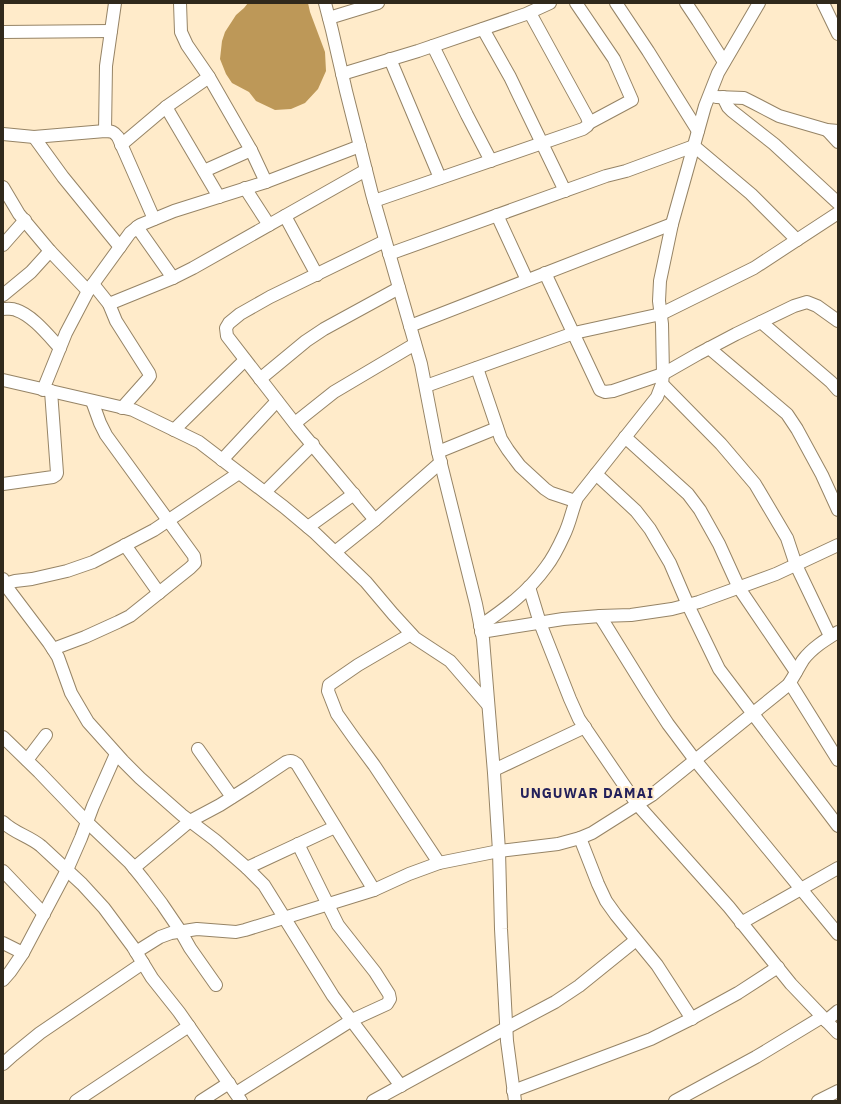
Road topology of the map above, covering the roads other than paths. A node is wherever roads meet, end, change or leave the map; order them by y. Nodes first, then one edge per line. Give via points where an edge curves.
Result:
1 (115, 3) edge
2 (180, 3) edge
3 (325, 3) edge
4 (378, 3) edge
5 (550, 3) edge
6 (576, 3) edge
7 (616, 3) edge
8 (686, 3) edge
9 (823, 3) edge
10 (754, 6) edge
11 (534, 8) edge
12 (329, 18) junction
13 (483, 29) junction
14 (111, 31) junction
15 (3, 32) edge
16 (838, 34) edge
17 (434, 46) junction
18 (390, 59) junction
19 (724, 62) junction
20 (342, 74) junction
21 (209, 77) junction
22 (709, 97) junction
23 (722, 97) junction
24 (166, 107) junction
25 (589, 123) junction
26 (106, 131) junction
27 (698, 131) junction
28 (833, 131) edge
29 (3, 134) edge
30 (34, 137) junction
31 (838, 142) edge
32 (542, 143) junction
33 (121, 145) junction
34 (360, 146) junction
35 (694, 146) junction
36 (251, 150) junction
37 (491, 161) junction
38 (366, 170) junction
39 (204, 171) junction
40 (440, 178) junction
41 (266, 182) junction
42 (3, 187) edge
43 (245, 188) junction
44 (565, 191) junction
45 (219, 197) junction
46 (374, 201) junction
47 (838, 203) edge
48 (838, 213) edge
49 (497, 215) junction
50 (285, 216) junction
51 (154, 219) junction
52 (25, 220) junction
53 (672, 224) junction
54 (269, 226) junction
55 (137, 227) junction
56 (797, 240) junction
57 (386, 242) junction
58 (3, 245) edge
59 (120, 247) junction
60 (50, 251) junction
61 (389, 254) junction
62 (545, 273) junction
63 (317, 275) junction
64 (173, 278) junction
65 (527, 280) junction
66 (90, 287) junction
67 (399, 288) junction
68 (3, 295) edge
69 (108, 304) junction
70 (3, 309) edge
71 (661, 314) junction
72 (838, 321) edge
73 (761, 322) junction
74 (410, 326) junction
75 (574, 333) junction
76 (415, 344) junction
77 (60, 348) junction
78 (709, 348) junction
79 (245, 360) junction
80 (477, 368) junction
81 (260, 379) junction
82 (662, 379) junction
83 (3, 380) edge
84 (426, 386) junction
85 (47, 390) junction
86 (838, 390) edge
87 (92, 401) junction
88 (277, 401) junction
89 (122, 408) junction
90 (295, 423) junction
91 (497, 428) junction
92 (174, 430) junction
93 (625, 437) junction
94 (313, 444) junction
95 (440, 457) junction
96 (222, 460) junction
97 (239, 473) junction
98 (596, 474) junction
99 (3, 484) edge
100 (265, 492) junction
101 (354, 494) junction
102 (576, 501) junction
103 (838, 510) edge
104 (375, 520) junction
105 (167, 521) junction
106 (308, 527) junction
107 (125, 545) junction
108 (838, 545) edge
109 (335, 552) junction
110 (796, 565) junction
111 (4, 583) edge
112 (529, 587) junction
113 (739, 588) junction
114 (159, 593) junction
115 (688, 605) junction
116 (600, 616) junction
117 (540, 623) junction
118 (481, 629) junction
119 (411, 634) junction
120 (834, 634) edge
121 (52, 649) junction
122 (793, 677) junction
123 (488, 705) junction
124 (752, 714) junction
125 (585, 727) junction
126 (46, 735) dead end
127 (3, 738) edge
128 (198, 750) dead end
129 (116, 754) junction
130 (27, 760) junction
131 (694, 760) junction
132 (838, 760) edge
133 (494, 770) junction
134 (232, 797) junction
135 (638, 804) junction
136 (190, 821) junction
137 (3, 822) edge
138 (87, 822) junction
139 (838, 826) edge
140 (335, 827) junction
141 (580, 838) junction
142 (298, 844) junction
143 (499, 851) junction
144 (439, 863) junction
145 (134, 868) junction
146 (248, 868) junction
147 (838, 868) edge
148 (67, 870) junction
149 (3, 871) edge
150 (801, 889) junction
151 (374, 890) junction
152 (327, 904) junction
153 (44, 914) junction
154 (284, 917) junction
155 (741, 923) junction
156 (181, 932) junction
157 (838, 934) edge
158 (636, 940) junction
159 (3, 943) edge
160 (136, 952) junction
161 (23, 953) junction
162 (143, 963) junction
163 (778, 967) junction
164 (3, 980) edge
165 (216, 985) dead end
166 (838, 1011) edge
167 (692, 1018) junction
168 (824, 1019) junction
169 (352, 1020) junction
170 (189, 1026) junction
171 (506, 1028) junction
172 (838, 1033) edge
173 (3, 1064) edge
174 (401, 1086) junction
175 (838, 1090) edge
176 (235, 1092) edge
177 (514, 1096) edge
178 (76, 1101) edge
179 (201, 1101) edge
180 (373, 1101) edge
181 (675, 1101) edge
182 (818, 1101) edge

1 - 14 street
2 - 21 street via 181,32
3 - 12 street
4 - 12 street
5 - 11 street
6 - 25 street via 614,59 632,100
7 - 27 street
8 - 19 street
9 - 16 street
10 - 19 street
11 - 13 street
11 - 25 street
12 - 20 street
13 - 17 street
13 - 32 street
14 - 15 street
14 - 26 street via 106,66
17 - 18 street
17 - 37 street
18 - 20 street
18 - 40 street
19 - 22 street
20 - 34 street
21 - 24 street
21 - 36 street
22 - 23 street
22 - 27 street
23 - 28 street via 744,98 779,116
23 - 47 street via 728,107 774,144
24 - 33 street
24 - 39 street
25 - 32 street via 583,129
26 - 30 street
26 - 33 street via 114,132
27 - 35 street
28 - 31 street
29 - 30 street
30 - 59 street via 62,177
32 - 37 street
32 - 44 street
33 - 51 street
34 - 38 street
34 - 41 street
35 - 44 street
35 - 53 street
35 - 56 street via 751,194
36 - 39 street
36 - 41 street
37 - 40 street
38 - 46 street
38 - 50 street
39 - 45 street
40 - 46 street
41 - 43 street
42 - 52 street
43 - 45 street
43 - 54 street
44 - 49 street
45 - 51 street
46 - 57 street
48 - 56 street
49 - 61 street
49 - 65 street
50 - 54 street
50 - 63 street
51 - 55 street
52 - 58 street
52 - 60 street
53 - 62 street
53 - 71 street via 660,281
54 - 64 street
55 - 59 street
55 - 64 street
56 - 71 street via 754,268
57 - 61 street
57 - 63 street
59 - 66 street
60 - 66 street
60 - 68 street
61 - 67 street
62 - 65 street
62 - 75 street
63 - 79 street via 240,314 229,323 226,328 227,336
64 - 69 street
65 - 74 street
66 - 69 street
66 - 77 street
67 - 74 street
67 - 81 street via 324,329
69 - 89 street via 150,376
70 - 77 street via 15,309 24,314 40,326
71 - 75 street
71 - 82 street
72 - 73 street via 807,302
73 - 78 street
73 - 86 street
74 - 76 street
75 - 80 street
75 - 82 street via 600,390 613,391
76 - 84 street
76 - 90 street via 334,392
77 - 85 street
78 - 82 street
78 - 103 street via 787,414 798,429
79 - 81 street
79 - 92 street
80 - 84 street
80 - 91 street
81 - 88 street
82 - 93 street via 657,397
82 - 110 street via 755,484 786,538
83 - 85 street
84 - 95 street
85 - 87 street
85 - 99 street via 57,473 53,477
87 - 89 street
87 - 105 street via 106,435
88 - 90 street
88 - 96 street
89 - 92 street via 133,410
90 - 94 street
91 - 95 street
91 - 102 street via 501,439 520,466 551,493
92 - 96 street via 199,442
93 - 98 street
93 - 113 street via 688,494 719,544
94 - 100 street
94 - 101 street
95 - 104 street
95 - 118 street
96 - 97 street
97 - 100 street
97 - 105 street
98 - 102 street
98 - 115 street via 636,511 650,528 670,563
100 - 106 street
101 - 104 street
101 - 106 street
102 - 112 street via 565,534 547,567
104 - 109 street
105 - 107 street
105 - 114 street via 194,556 195,563
106 - 109 street
107 - 111 street via 93,562 67,571
107 - 114 street
108 - 110 street
109 - 119 street via 366,582
110 - 113 street
110 - 120 street
111 - 121 street
112 - 117 street
112 - 118 street
113 - 115 street
113 - 122 street
114 - 121 street via 130,616
115 - 116 street via 631,615
115 - 124 street via 719,669
116 - 117 street
116 - 131 street via 649,695
117 - 118 street
117 - 125 street via 570,699
118 - 123 street
119 - 123 street via 450,662
119 - 144 street via 328,685 328,691 337,714
120 - 122 street via 810,652
121 - 129 street via 58,657 71,693 88,722
122 - 124 street
122 - 132 street
123 - 133 street
124 - 131 street
124 - 139 street
125 - 133 street
125 - 135 street
126 - 130 street
127 - 130 street
128 - 134 street
129 - 136 street
129 - 138 street
130 - 138 street
131 - 135 street
131 - 150 street
133 - 143 street
134 - 136 street
134 - 140 street via 286,762 294,761
135 - 141 street
135 - 155 street
136 - 145 street
136 - 146 street
137 - 148 street via 34,840
138 - 145 street
138 - 148 street
140 - 142 street
140 - 151 street
141 - 143 street via 558,844
141 - 158 street via 606,901
142 - 146 street
142 - 152 street
143 - 144 street
143 - 171 street
144 - 151 street
145 - 156 street
146 - 154 street via 264,885
147 - 150 street
148 - 153 street
148 - 160 street via 104,908
149 - 153 street
150 - 155 street
150 - 157 street
151 - 152 street
152 - 154 street
152 - 169 street via 338,925 389,994 387,1004
153 - 161 street
154 - 156 street via 236,932 196,929
154 - 169 street via 333,996
155 - 163 street
156 - 160 street via 160,937
156 - 165 street
158 - 167 street via 657,965
158 - 171 street via 579,986
159 - 161 street
160 - 162 street
161 - 164 street
162 - 170 street
162 - 173 street via 40,1032
163 - 167 street
163 - 168 street
166 - 168 street
167 - 177 street via 651,1039
168 - 172 street
168 - 181 street
169 - 174 street
169 - 176 street
170 - 176 street
170 - 178 street
171 - 174 street
171 - 177 street
174 - 180 street
175 - 182 street
176 - 179 street

